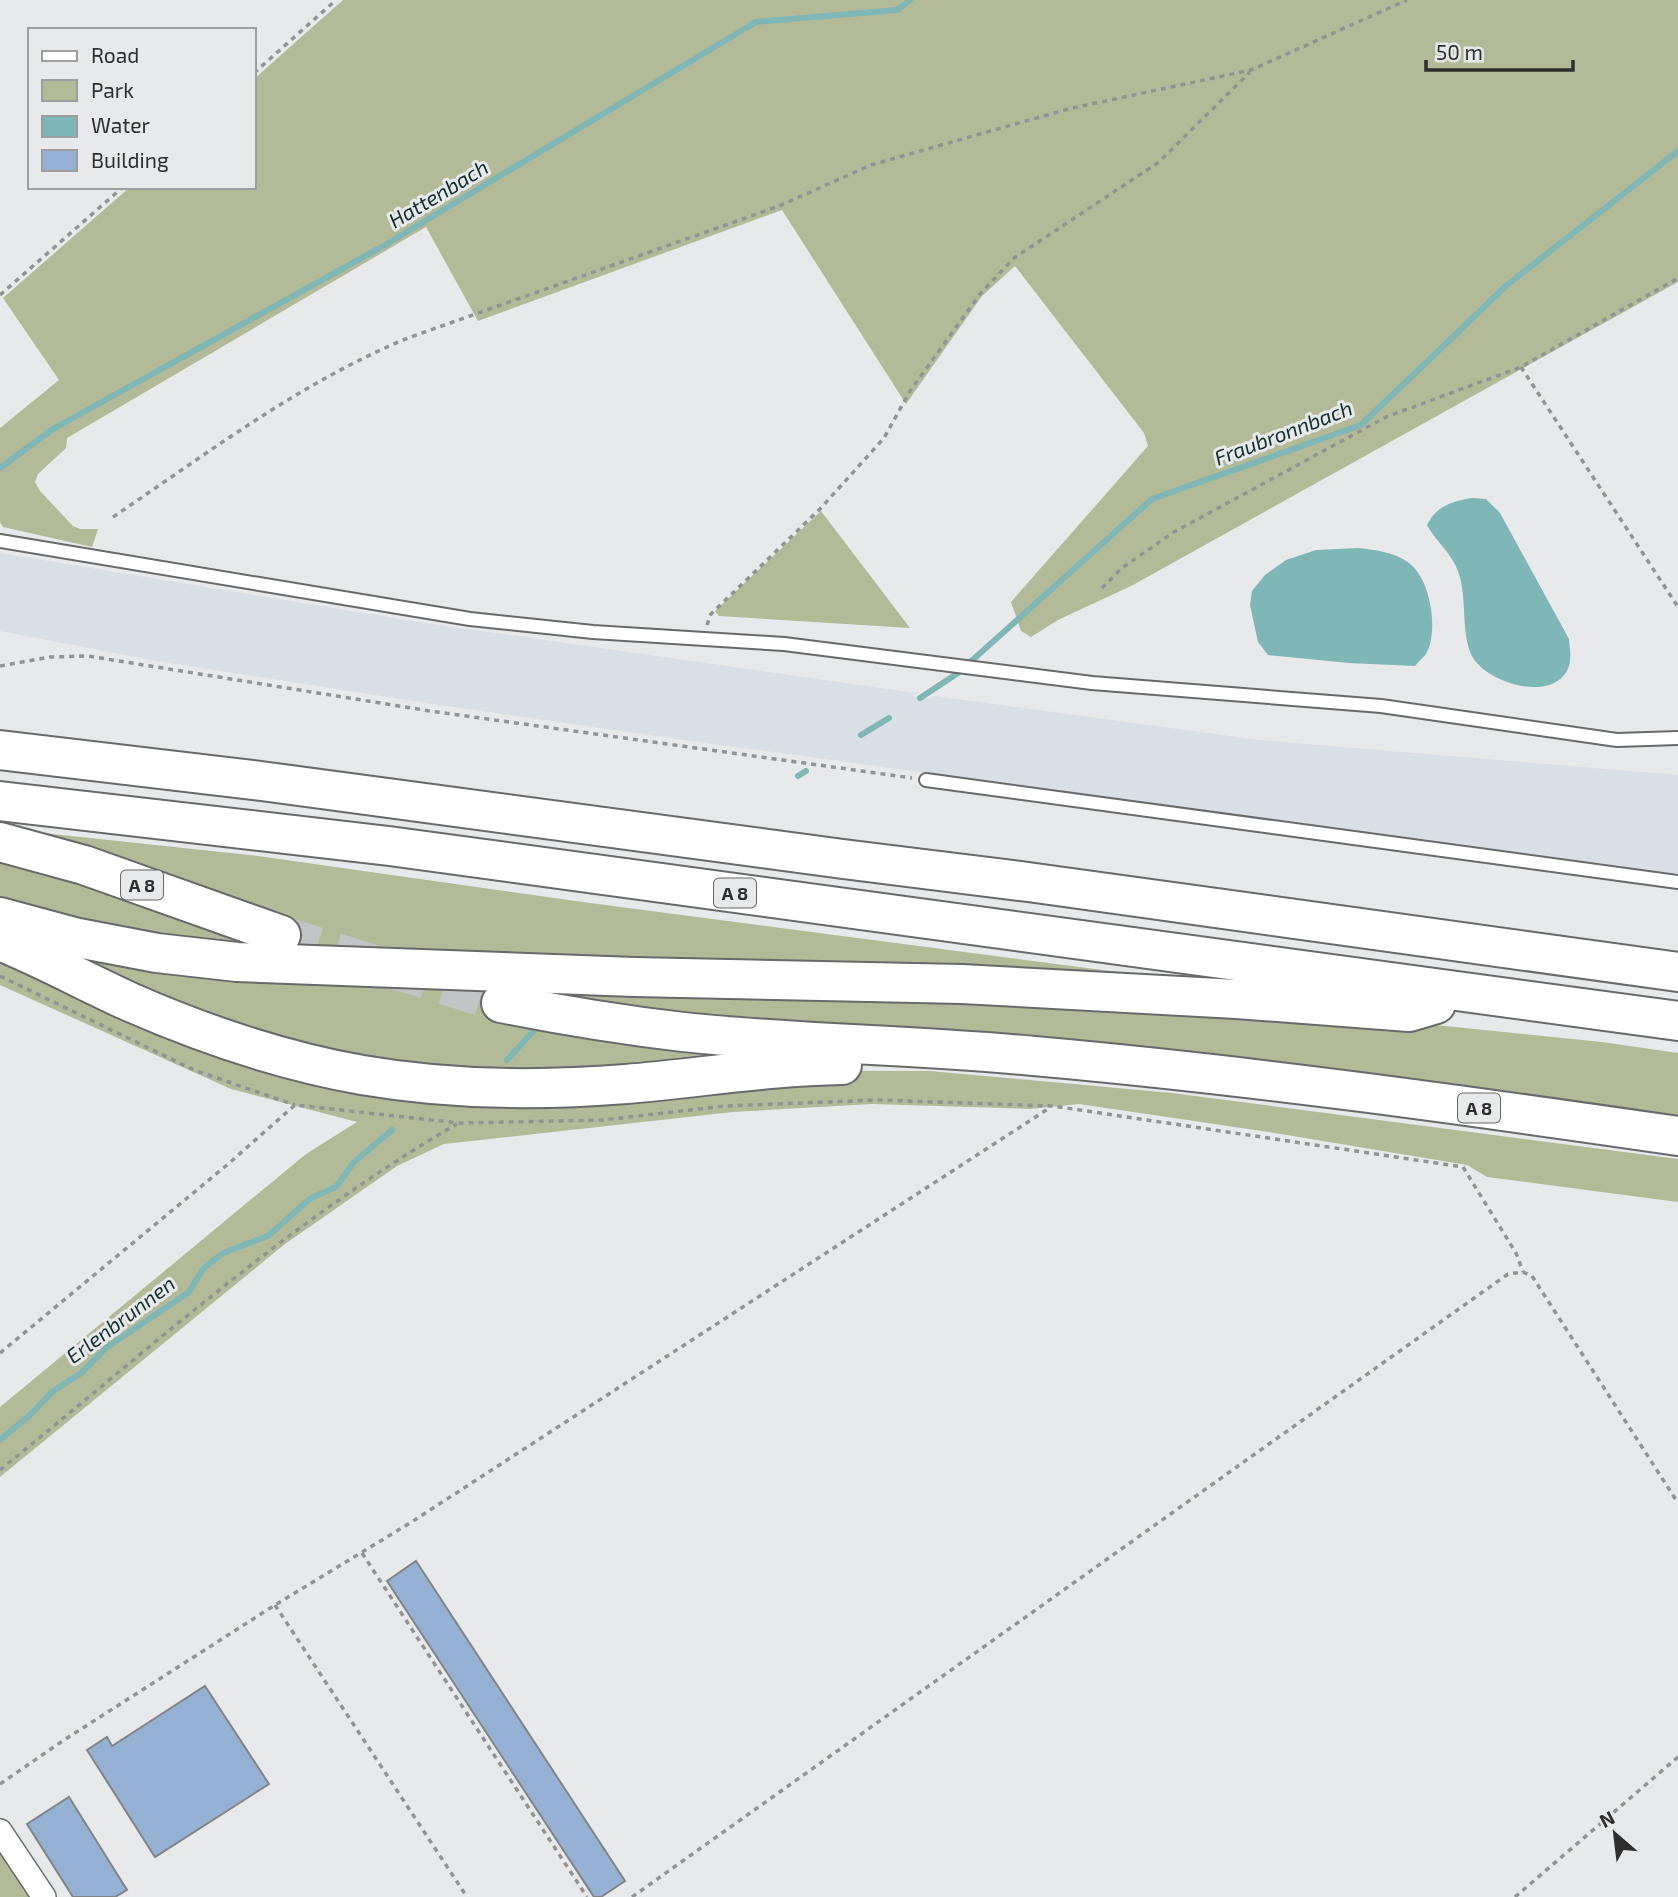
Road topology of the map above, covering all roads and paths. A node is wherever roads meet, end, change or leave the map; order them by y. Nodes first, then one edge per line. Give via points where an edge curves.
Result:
1 (336, 0) edge
2 (1407, 0) edge
3 (256, 70) edge
4 (1251, 70) junction
5 (121, 189) edge
6 (1678, 278) edge
7 (0, 295) edge
8 (1521, 367) junction
9 (113, 517) dead end
10 (0, 541) edge
11 (1102, 588) dead end
12 (1678, 607) edge
13 (711, 614) dead end
14 (0, 666) edge
15 (1678, 738) edge
16 (0, 750) edge
17 (926, 780) joint
18 (0, 801) edge
19 (0, 842) edge
20 (1678, 882) edge
21 (0, 917) edge
22 (281, 935) tunnel mouth
23 (0, 941) edge
24 (1678, 972) edge
25 (0, 976) edge
26 (1469, 995) junction
27 (500, 1003) tunnel mouth
28 (1678, 1021) edge
29 (954, 1049) junction
30 (295, 1105) junction
31 (1053, 1106) junction
32 (458, 1123) junction
33 (1678, 1136) edge
34 (1523, 1272) junction
35 (0, 1353) edge
36 (0, 1470) edge
37 (1678, 1503) edge
38 (362, 1553) junction
39 (275, 1605) junction
40 (1678, 1757) edge
41 (0, 1784) edge
42 (0, 1830) edge
43 (44, 1897) edge
44 (467, 1897) edge
45 (587, 1897) edge
46 (632, 1897) edge
47 (1515, 1897) edge

1 - 3 path
2 - 4 path
4 - 9 path via 1068,109 872,164 779,206 408,338 293,397
4 - 13 path via 1159,162 1014,258 980,295 910,391 884,438 820,509
5 - 7 path
6 - 8 path
8 - 11 path via 1386,416 1174,532 1122,568
8 - 12 path
10 - 15 lane via 470,619 784,644 1172,691 1381,706 1616,740
14 - 17 path via 88,656 430,711
16 - 24 highway via 1041,884
17 - 20 lane
18 - 26 highway, A 8 via 388,846
19 - 22 highway, A 8 via 84,866
21 - 26 highway, A 8 via 144,951 237,962 962,984 1409,1012
23 - 29 highway via 165,1017 249,1047 333,1069 410,1081 476,1087 585,1086 794,1066 885,1064
25 - 30 path via 194,1070
26 - 28 highway, A 8
27 - 29 highway, A 8 via 682,1031
29 - 33 highway, A 8 via 1280,1082
30 - 32 path
30 - 35 path
31 - 32 path via 877,1100 725,1106 603,1120
31 - 34 path via 1463,1167
31 - 38 path
32 - 36 path via 397,1159 280,1242
34 - 37 path via 1532,1276
34 - 46 path via 1508,1274
38 - 39 path
38 - 45 path
39 - 41 path
39 - 44 path
40 - 47 path
42 - 43 street

